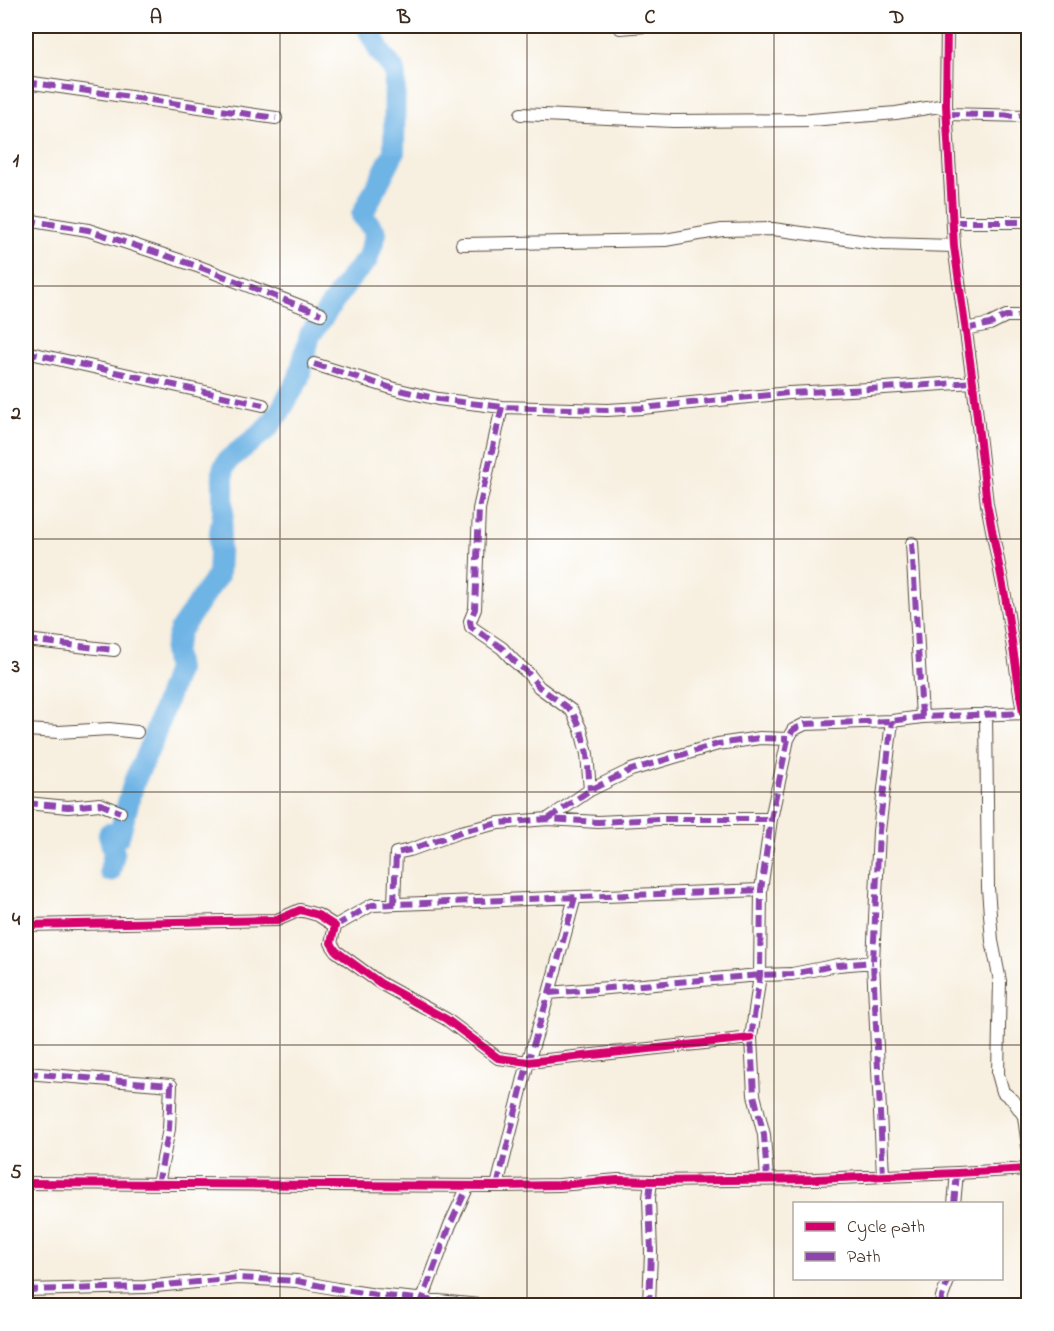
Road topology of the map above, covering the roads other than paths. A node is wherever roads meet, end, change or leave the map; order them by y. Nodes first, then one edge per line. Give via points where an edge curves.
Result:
1 (645, 26) edge
2 (947, 26) edge
3 (620, 28) dead end
4 (26, 82) edge
5 (947, 110) junction
6 (521, 114) dead end
7 (1029, 116) edge
8 (276, 118) dead end
9 (26, 220) edge
10 (953, 222) junction
11 (1029, 222) edge
12 (462, 244) dead end
13 (954, 246) junction
14 (321, 314) dead end
15 (1029, 316) edge
16 (965, 329) junction
17 (26, 352) edge
18 (314, 364) dead end
19 (973, 382) junction
20 (263, 405) dead end
21 (502, 407) junction
22 (912, 543) dead end
23 (26, 640) edge
24 (114, 650) dead end
25 (1026, 713) edge
26 (986, 714) junction
27 (922, 717) junction
28 (892, 721) junction
29 (26, 730) edge
30 (137, 732) dead end
31 (788, 739) junction
32 (590, 790) junction
33 (26, 803) edge
34 (120, 812) dead end
35 (548, 819) junction
36 (771, 819) junction
37 (761, 890) junction
38 (575, 897) junction
39 (394, 904) junction
40 (26, 925) edge
41 (335, 926) junction
42 (873, 962) junction
43 (760, 975) junction
44 (549, 993) junction
45 (751, 1038) junction
46 (528, 1062) junction
47 (26, 1073) edge
48 (1029, 1147) edge
49 (1029, 1169) edge
50 (957, 1173) junction
51 (883, 1176) junction
52 (767, 1179) junction
53 (651, 1181) junction
54 (26, 1183) edge
55 (158, 1184) junction
56 (468, 1186) junction
57 (497, 1186) junction
58 (954, 1202) edge
59 (948, 1280) edge
60 (26, 1290) edge
61 (421, 1303) edge
62 (490, 1305) edge
63 (649, 1305) edge
64 (941, 1305) edge

1 - 3 street
2 - 5 street
4 - 8 street
5 - 6 street via 811,120 673,121
5 - 7 street
5 - 10 street
9 - 14 street via 88,230 197,266
10 - 11 street
10 - 13 street
12 - 13 street via 665,240 722,230 773,228 882,244
13 - 16 street
15 - 16 street via 1006,316
16 - 19 street
17 - 20 street
18 - 21 street via 394,390
19 - 21 street via 789,393 608,410
19 - 25 street via 987,504
21 - 32 street via 479,509 471,627 502,648 539,687 572,711 587,754
22 - 27 street
23 - 24 street
25 - 26 street
26 - 27 street
26 - 48 street via 988,888 1000,981 998,1074 1003,1092 1024,1116
27 - 28 street
28 - 31 street via 805,724
28 - 42 street via 879,831
29 - 30 street
31 - 32 street via 718,744 631,770
31 - 36 street
32 - 35 street
33 - 34 street via 68,807 100,804
35 - 36 street
35 - 39 street via 460,832 396,853
36 - 37 street
37 - 38 street
37 - 43 street
38 - 39 street
38 - 44 street
39 - 41 street via 372,904
40 - 41 street via 278,920 300,910
41 - 46 street via 331,943 336,951 380,983 446,1019 498,1058
42 - 43 street
42 - 51 street
43 - 44 street
43 - 45 street
44 - 46 street
45 - 46 street
45 - 52 street via 754,1095 764,1135
46 - 57 street
47 - 55 street via 171,1086
49 - 50 street
50 - 51 street
50 - 58 street
51 - 52 street
52 - 53 street
53 - 57 street
53 - 63 street
54 - 55 street
55 - 56 street
56 - 57 street
56 - 61 street
59 - 64 street
60 - 61 street via 145,1287 238,1278 297,1281
61 - 62 street

